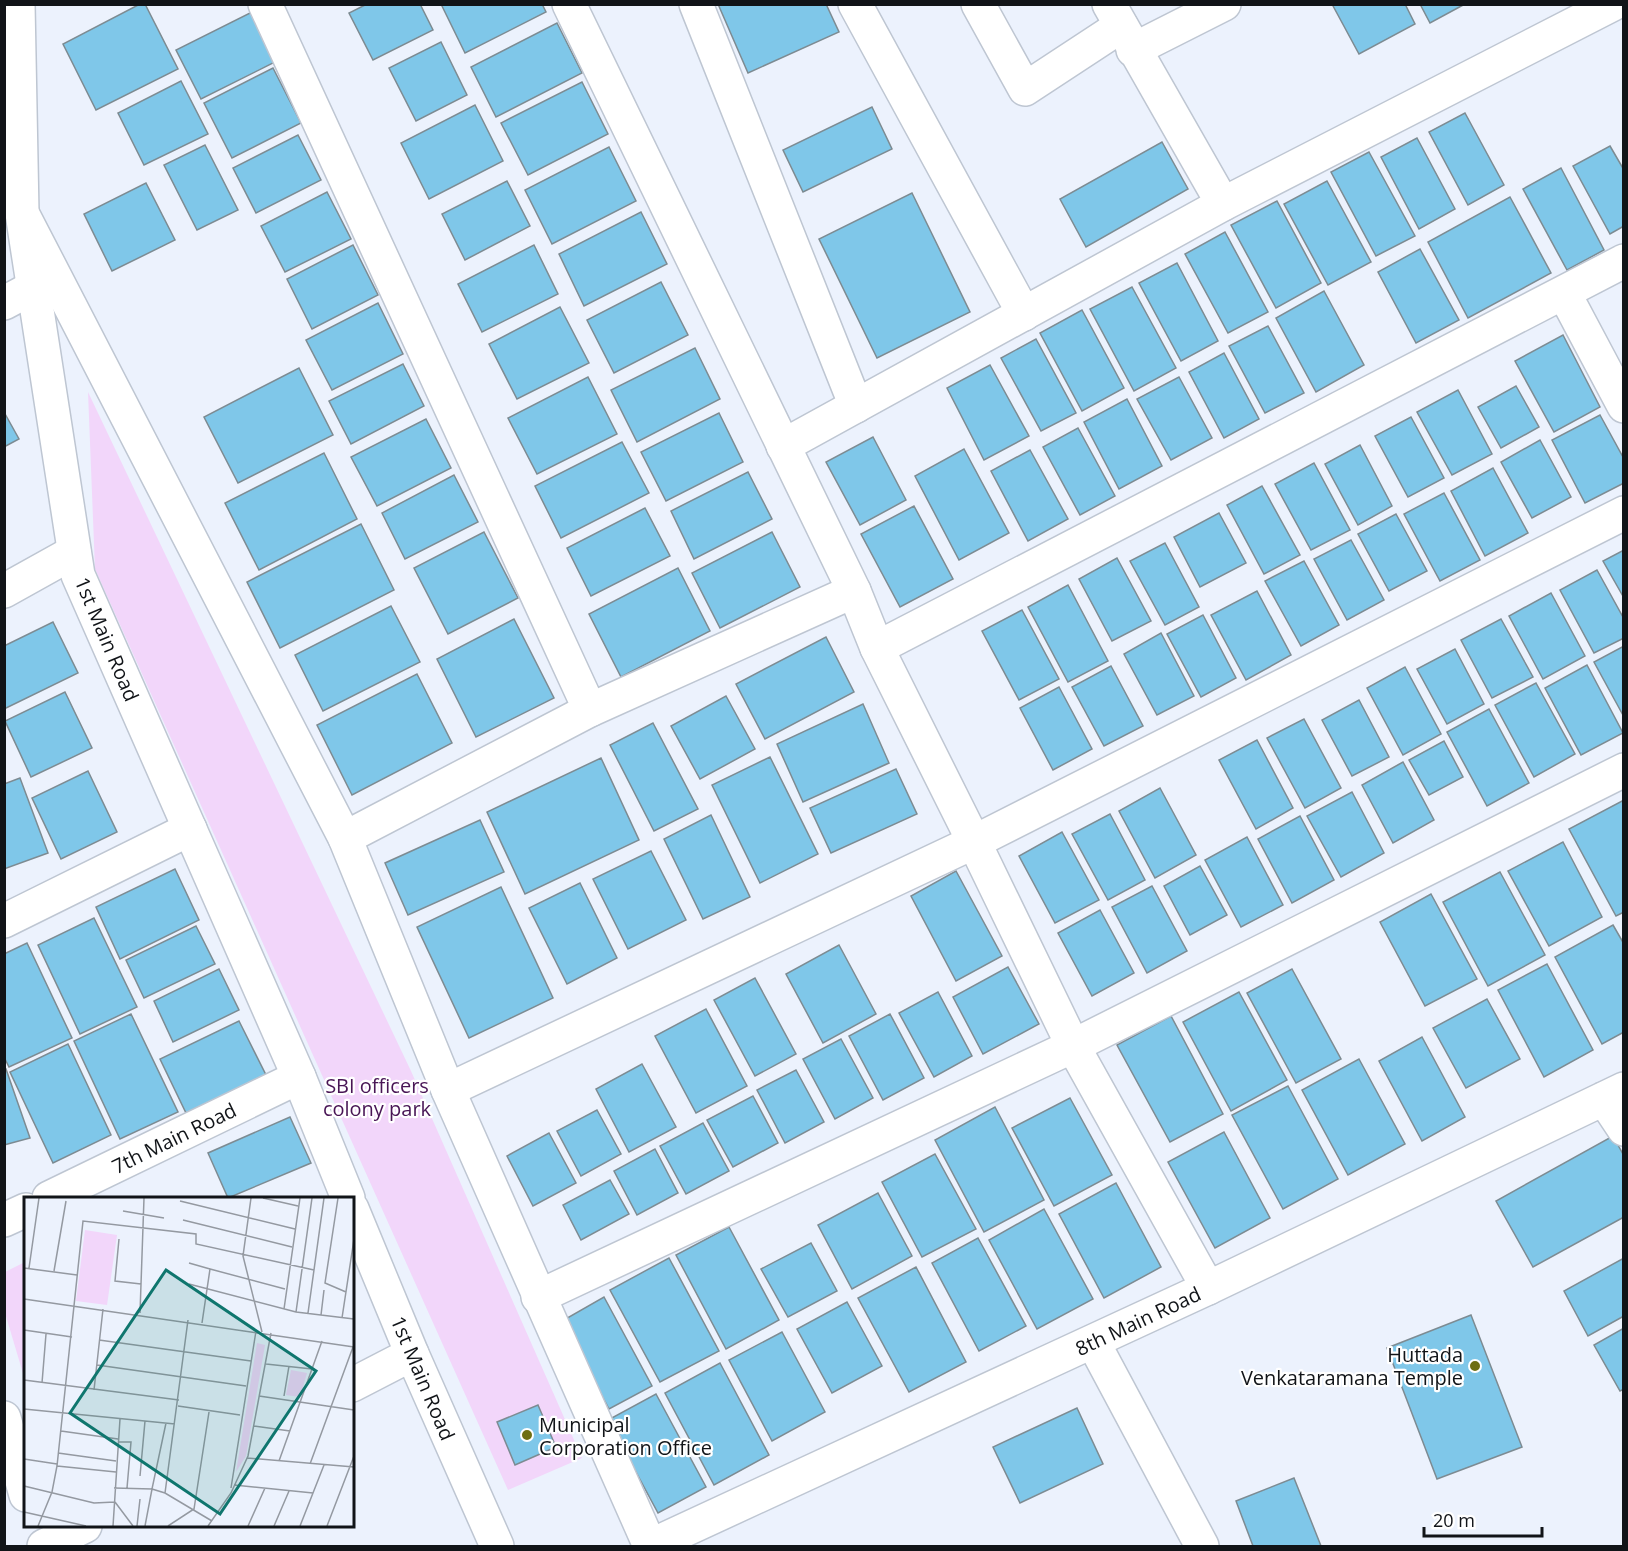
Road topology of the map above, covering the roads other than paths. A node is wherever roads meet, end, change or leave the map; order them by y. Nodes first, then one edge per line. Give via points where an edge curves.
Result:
1 (18, 4) edge
2 (265, 4) edge
3 (569, 4) edge
4 (696, 4) edge
5 (855, 4) edge
6 (978, 4) edge
7 (1224, 4) edge
8 (1613, 4) edge
9 (1121, 27) edge
10 (1223, 204) junction
11 (22, 213) junction
12 (1623, 261) edge
13 (34, 287) junction
14 (1564, 292) junction
15 (4, 303) edge
16 (1024, 314) junction
17 (856, 406) junction
18 (1623, 406) edge
19 (783, 446) junction
20 (1623, 513) edge
21 (74, 552) junction
22 (4, 591) edge
23 (854, 591) junction
24 (877, 648) junction
25 (590, 710) junction
26 (1623, 770) edge
27 (190, 829) junction
28 (345, 838) junction
29 (975, 842) junction
30 (4, 921) edge
31 (1073, 1046) junction
32 (299, 1077) junction
33 (448, 1090) junction
34 (1614, 1094) edge
35 (1623, 1129) edge
36 (51, 1197) edge
37 (348, 1197) edge
38 (24, 1211) edge
39 (354, 1214) edge
40 (4, 1220) edge
41 (1208, 1288) junction
42 (538, 1297) junction
43 (1092, 1342) junction
44 (412, 1354) junction
45 (354, 1384) edge
46 (4, 1418) edge
47 (24, 1488) edge
48 (34, 1527) edge
49 (83, 1527) edge
50 (39, 1546) edge
51 (44, 1546) edge
52 (497, 1546) edge
53 (650, 1546) edge
54 (1202, 1546) edge

1 - 11 street, 1st Main Road
2 - 25 street
3 - 19 street
4 - 17 street
5 - 16 street
6 - 9 street via 1025,89
7 - 9 street
8 - 10 street
9 - 10 street
10 - 16 street
11 - 13 street, 1st Main Road
11 - 28 street
12 - 14 street
13 - 15 street
13 - 21 street, 1st Main Road
14 - 18 street
14 - 24 street
16 - 17 street
17 - 19 street
19 - 23 street
20 - 29 street
21 - 22 street
21 - 27 street, 1st Main Road via 78,575
23 - 24 street
23 - 25 street
24 - 29 street
25 - 28 street
26 - 31 street
27 - 30 street
27 - 32 street, 1st Main Road
28 - 33 street
29 - 31 street
29 - 33 street
31 - 41 street
31 - 42 street
32 - 36 street, 7th Main Road
32 - 37 street, 1st Main Road
33 - 42 street
34 - 35 street
34 - 41 street, 8th Main Road
38 - 40 street
39 - 44 street, 1st Main Road
41 - 43 street, 8th Main Road
42 - 53 street
43 - 53 street, 8th Main Road
43 - 54 street
44 - 45 street
44 - 52 street, 1st Main Road
46 - 47 street
48 - 50 street
49 - 51 street

